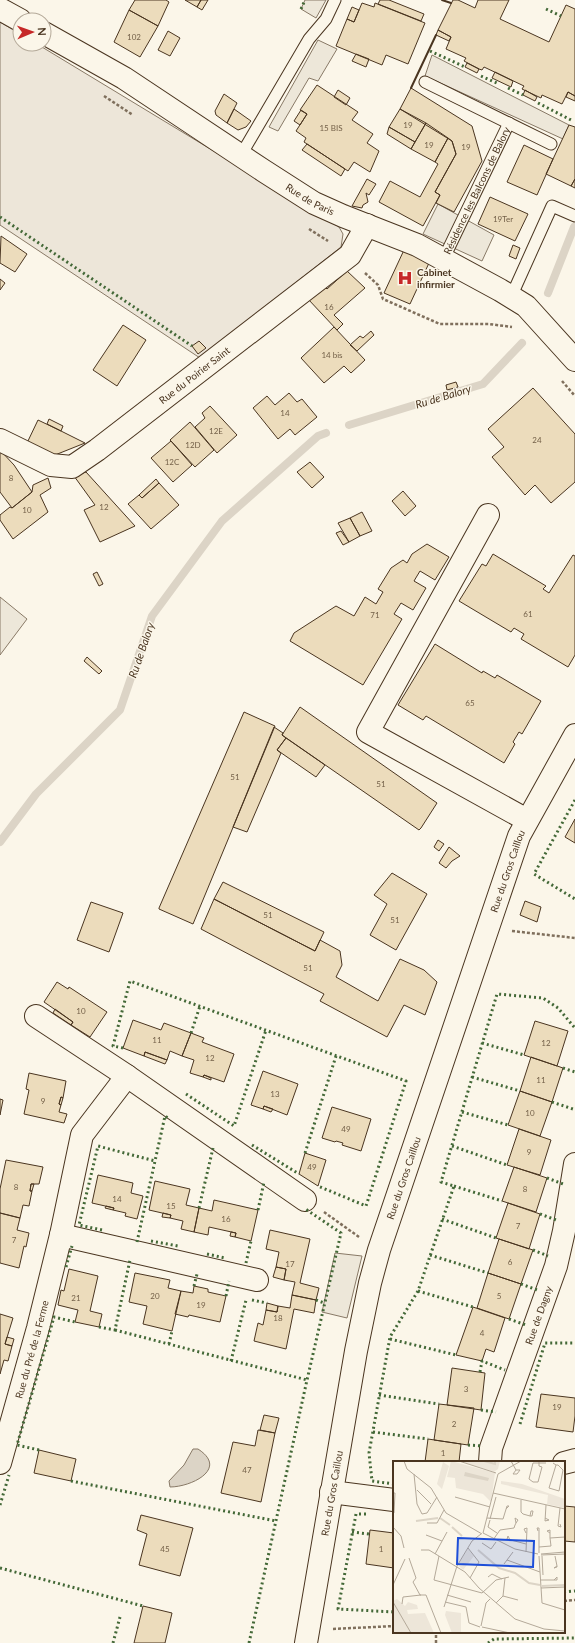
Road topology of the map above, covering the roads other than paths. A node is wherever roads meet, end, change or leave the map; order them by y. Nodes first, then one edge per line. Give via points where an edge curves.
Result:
1 (336, 0) edge
2 (0, 9) edge
3 (12, 16) edge
4 (52, 38) edge
5 (425, 82) dead end
6 (509, 123) junction
7 (551, 144) dead end
8 (241, 155) junction
9 (575, 216) edge
10 (367, 225) junction
11 (444, 258) junction
12 (511, 297) junction
13 (575, 360) edge
14 (0, 440) edge
15 (488, 515) dead end
16 (575, 735) edge
17 (568, 764) edge
18 (527, 820) junction
19 (36, 1016) dead end
20 (127, 1076) junction
21 (575, 1164) edge
22 (305, 1200) dead end
23 (61, 1235) junction
24 (257, 1280) dead end
25 (575, 1460) edge
26 (490, 1461) edge
27 (0, 1463) edge
28 (565, 1463) edge
29 (331, 1492) junction
30 (393, 1500) edge
31 (306, 1643) edge

1 - 8 lane via 326,19 309,39
2 - 3 street
4 - 8 street, Rue de Paris via 124,78
5 - 6 lane
6 - 7 lane
6 - 11 lane, Résidence les Balcons de Balory
8 - 10 street, Rue de Paris via 314,203
9 - 12 lane via 552,206
10 - 11 street, Rue de Paris
10 - 14 street, Rue du Poirier Saint via 350,255 72,467 50,465
11 - 12 street, Rue de Paris
12 - 13 street, Rue de Paris via 526,306
15 - 18 street via 368,732
16 - 17 street, Rue du Gros Caillou
17 - 18 street, Rue du Gros Caillou
18 - 29 street, Rue du Gros Caillou via 518,836 379,1250 356,1350
19 - 20 street
20 - 22 street
20 - 23 street, Rue du Pré de la Ferme via 82,1135
21 - 26 street, Rue de Dagny via 556,1266 491,1448
23 - 24 street
23 - 27 street, Rue du Pré de la Ferme
25 - 28 street
29 - 30 street
29 - 31 street, Rue du Gros Caillou

